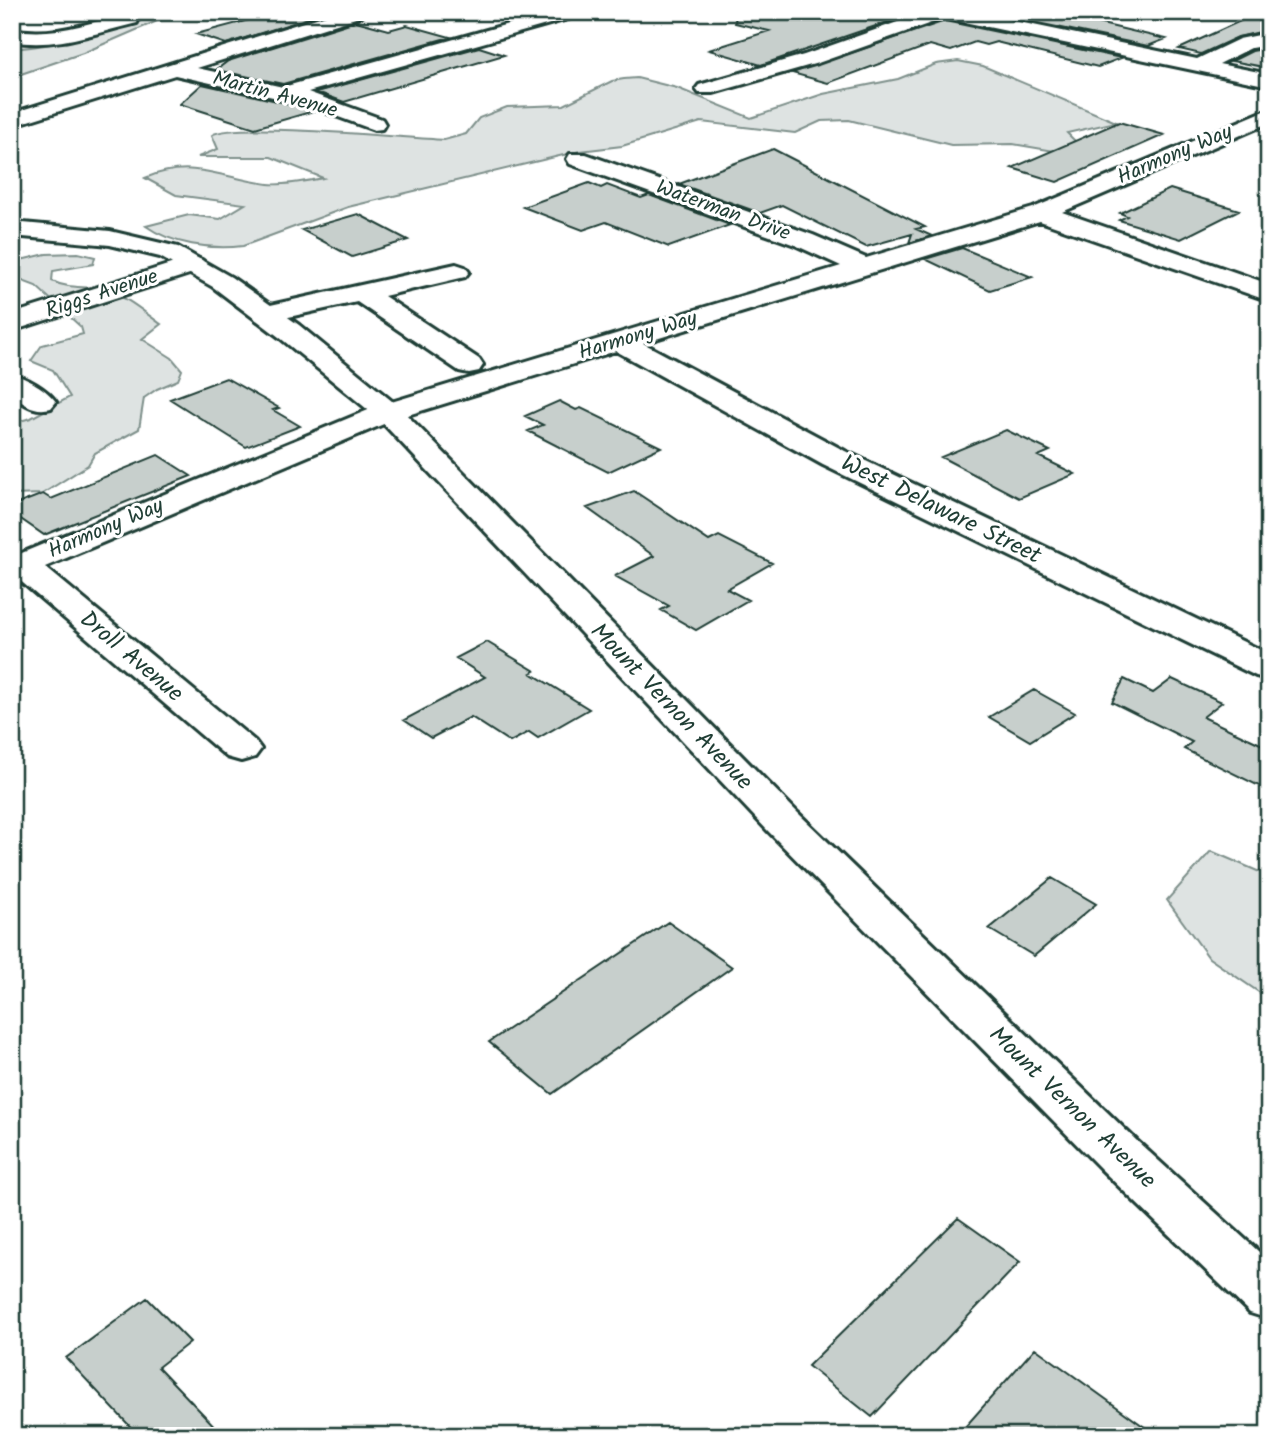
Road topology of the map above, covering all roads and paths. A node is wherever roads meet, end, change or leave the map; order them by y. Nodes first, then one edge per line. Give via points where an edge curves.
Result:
1 (356, 12) edge
2 (572, 12) edge
3 (944, 12) edge
4 (131, 15) edge
5 (12, 35) edge
6 (1266, 40) edge
7 (1200, 65) junction
8 (174, 69) junction
9 (1269, 80) edge
10 (706, 89) dead end
11 (283, 93) junction
12 (1269, 115) edge
13 (12, 120) edge
14 (374, 124) dead end
15 (578, 159) dead end
16 (1041, 213) junction
17 (12, 229) edge
18 (193, 265) junction
19 (866, 268) junction
20 (456, 272) dead end
21 (362, 293) junction
22 (1269, 293) edge
23 (266, 314) junction
24 (12, 323) edge
25 (618, 341) junction
26 (469, 365) dead end
27 (12, 383) edge
28 (388, 412) junction
29 (12, 415) edge
30 (17, 567) edge
31 (1269, 668) edge
32 (242, 749) dead end
33 (1269, 1296) edge

1 - 8 street
2 - 11 street
3 - 7 street
3 - 10 street via 811,59
4 - 5 street via 44,38
6 - 7 street via 1246,43
7 - 9 street
8 - 11 street, Martin Avenue
8 - 13 street
11 - 14 street, Martin Avenue
12 - 16 street, Harmony Way
15 - 19 street, Waterman Drive via 804,240
16 - 19 street, Harmony Way
16 - 22 street
17 - 18 street, Mount Vernon Avenue via 132,243 169,252
18 - 23 street, Mount Vernon Avenue
18 - 24 street, Riggs Avenue
19 - 25 street, Harmony Way
20 - 21 street
21 - 23 street
21 - 26 street
23 - 28 street, Mount Vernon Avenue
25 - 28 street, Harmony Way
25 - 31 street, West Delaware Street via 834,458
27 - 29 street via 41,402
28 - 30 street, Harmony Way
28 - 33 street, Mount Vernon Avenue via 783,822 1119,1155
30 - 32 street, Droll Avenue

